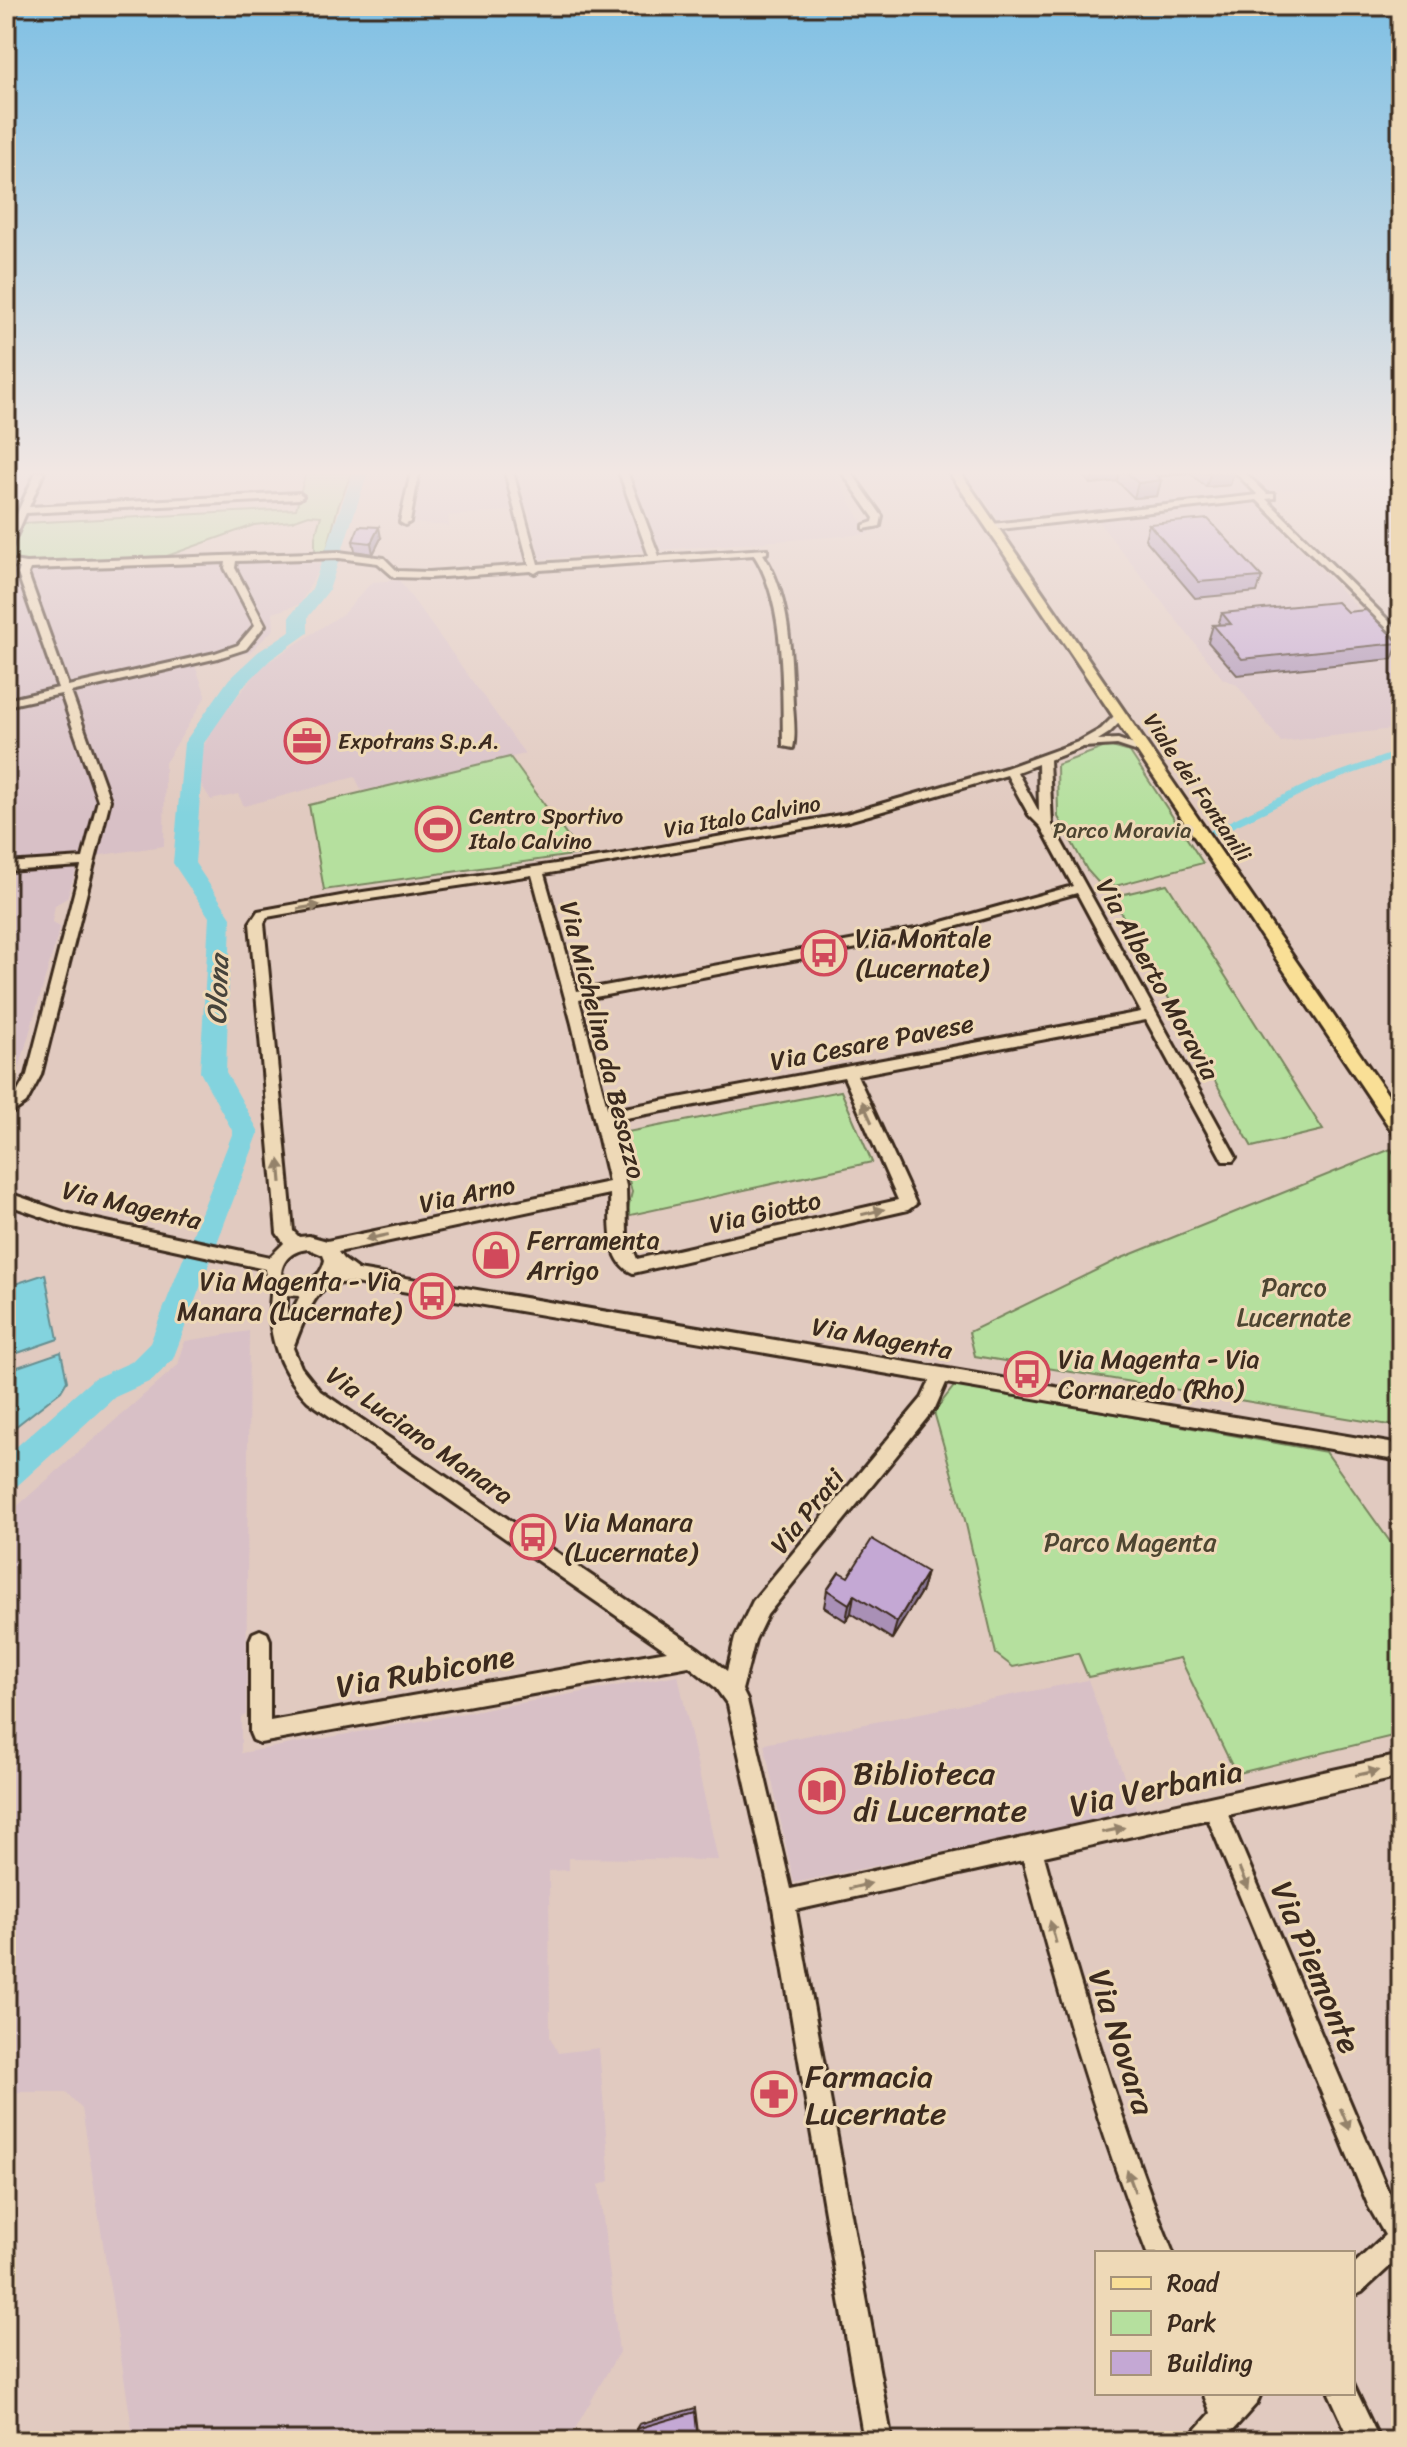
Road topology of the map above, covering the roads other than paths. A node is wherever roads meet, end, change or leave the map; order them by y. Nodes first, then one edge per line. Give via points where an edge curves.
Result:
1 (27, 586) edge
2 (240, 586) edge
3 (774, 586) edge
4 (1032, 586) edge
5 (1350, 586) edge
6 (1401, 639) edge
7 (65, 689) junction
8 (6, 703) edge
9 (1120, 716) junction
10 (1082, 744) junction
11 (789, 746) dead end
12 (1144, 751) junction
13 (1043, 758) junction
14 (1010, 770) junction
15 (1046, 825) junction
16 (87, 862) junction
17 (6, 867) edge
18 (537, 871) junction
19 (1080, 888) junction
20 (571, 997) junction
21 (1150, 1015) junction
22 (848, 1071) junction
23 (34, 1075) junction
24 (6, 1112) edge
25 (603, 1117) junction
26 (6, 1126) edge
27 (1401, 1129) edge
28 (1228, 1157) dead end
29 (618, 1186) junction
30 (6, 1198) edge
31 (296, 1245) junction
32 (276, 1260) junction
33 (633, 1266) joint
34 (325, 1267) junction
35 (279, 1285) junction
36 (285, 1346) junction
37 (941, 1375) junction
38 (1401, 1453) edge
39 (260, 1640) dead end
40 (697, 1659) junction
41 (732, 1690) junction
42 (1401, 1766) edge
43 (1214, 1807) junction
44 (1031, 1848) junction
45 (783, 1902) junction
46 (1401, 2238) edge
47 (1159, 2251) edge
48 (1355, 2281) edge
49 (1243, 2395) edge
50 (1344, 2395) edge
51 (1222, 2405) edge
52 (878, 2441) edge
53 (1205, 2441) edge
54 (1366, 2441) edge

1 - 7 street
2 - 7 street via 260,625 242,647
3 - 11 street via 786,666
4 - 9 main road, Viale dei Fontanili
5 - 6 street
7 - 8 street
7 - 16 street via 104,795
9 - 10 street
9 - 12 main road, Viale dei Fontanili
10 - 12 street via 1118,742
10 - 13 street, Via Italo Calvino
12 - 27 main road, Viale dei Fontanili
13 - 14 street, Via Italo Calvino
13 - 15 street, Via Alberto Moravia
14 - 15 street, Via Alberto Moravia
14 - 18 street, Via Italo Calvino via 848,817
15 - 19 street, Via Alberto Moravia
16 - 17 street
16 - 23 street
18 - 20 street, Via Michelino da Besozzo
31 -> 18 street, Via Italo Calvino via 285,1233 260,917
19 - 20 street via 922,932
19 - 21 street, Via Alberto Moravia
20 - 25 street, Via Michelino da Besozzo
21 - 22 street, Via Cesare Pavese
21 - 28 street, Via Alberto Moravia
22 - 25 street, Via Cesare Pavese
33 -> 22 street, Via Giotto via 908,1204
23 - 24 street via 29,1089
23 - 26 street via 34,1088
25 - 29 street, Via Michelino da Besozzo
29 - 33 street, Via Michelino da Besozzo via 617,1219
29 -> 34 street, Via Arno
30 - 32 street, Via Magenta via 68,1220
31 - 32 street
31 - 34 street via 314,1243
32 - 35 street via 273,1275
34 - 35 street via 294,1290
34 - 36 street
34 - 37 street, Via Magenta
35 - 36 street, Via Luciano Manara via 277,1328
36 - 40 street, Via Luciano Manara via 292,1368 314,1396
37 - 38 street, Via Magenta
37 - 41 street, Via Prati via 929,1403 760,1608 745,1638
39 - 40 street, Via Rubicone via 260,1733
40 - 41 street, Via Luciano Manara
41 - 45 street
43 -> 42 street, Via Verbania
44 -> 43 street, Via Verbania
43 -> 46 street, Via Piemonte via 1378,2198
45 -> 44 street, Via Verbania
47 -> 44 street, Via Novara via 1131,2183 1067,1985
45 - 52 street
46 - 48 street
49 - 51 street
50 - 54 street
51 - 53 street

